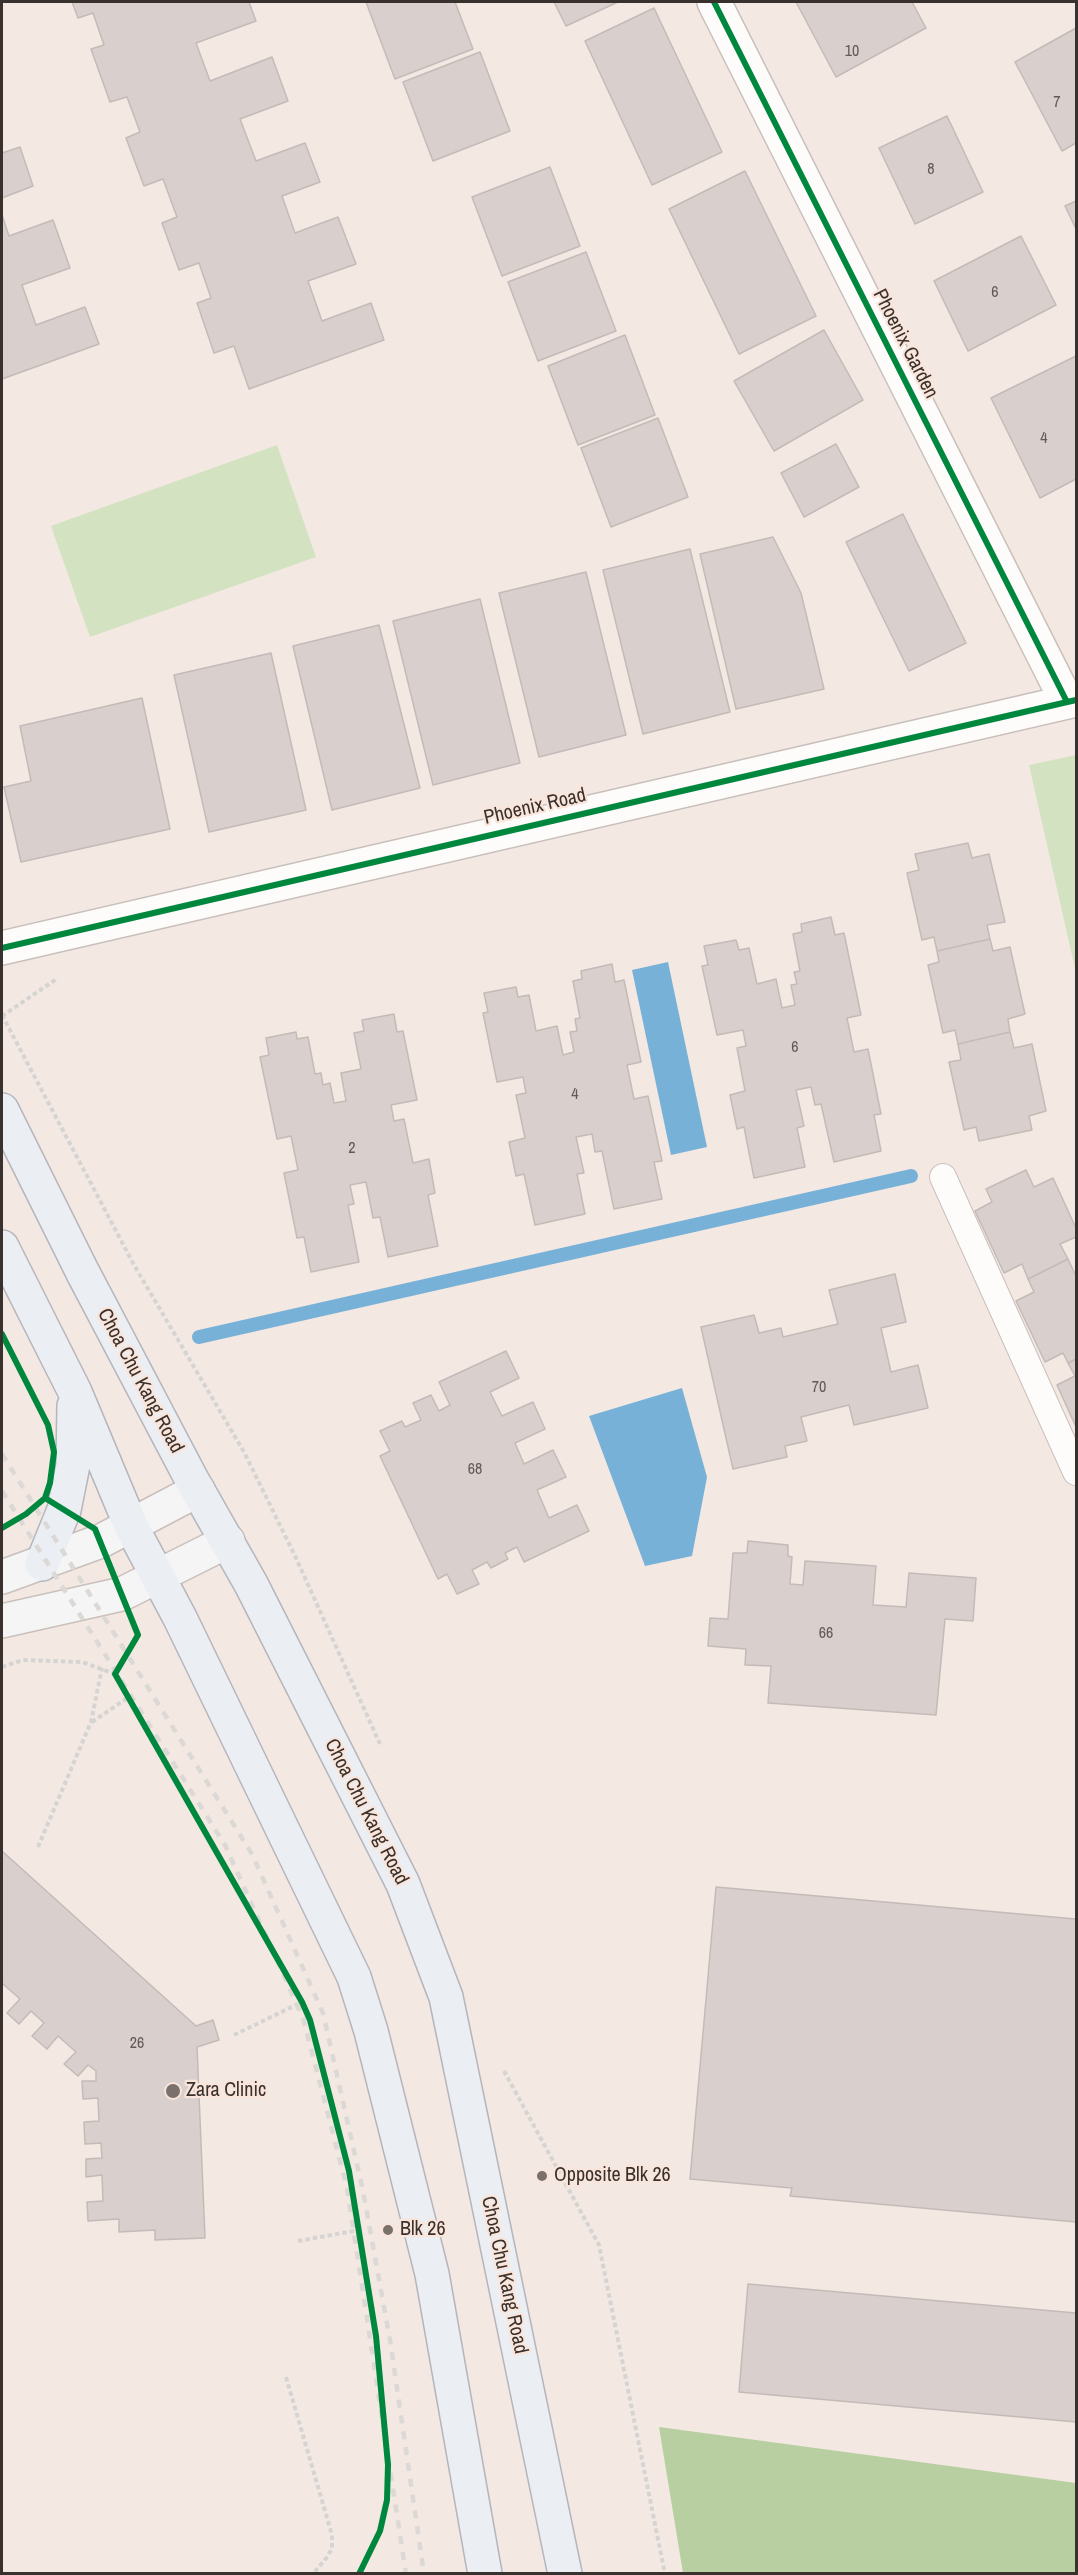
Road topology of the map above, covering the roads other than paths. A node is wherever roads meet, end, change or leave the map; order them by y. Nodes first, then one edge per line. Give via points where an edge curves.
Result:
1 (714, 2) edge
2 (1072, 701) edge
3 (2, 948) edge
4 (2, 1110) edge
5 (943, 1177) dead end
6 (2, 1247) edge
7 (75, 1392) junction
8 (1077, 1472) edge
9 (198, 1490) junction
10 (131, 1526) junction
11 (228, 1542) junction
12 (42, 1564) junction
13 (2, 1577) edge
14 (159, 1577) junction
15 (2, 1621) edge
16 (485, 2574) edge
17 (565, 2574) edge

1 - 2 street, Phoenix Garden
2 - 3 street, Phoenix Road
4 - 9 main road, Choa Chu Kang Road
5 - 8 lane
6 - 7 main road
7 - 10 main road
7 - 12 main road via 73,1465 64,1507
9 - 10 main road
9 - 11 main road, Choa Chu Kang Road
10 - 12 main road
10 - 14 main road
11 - 14 main road
11 - 17 main road, Choa Chu Kang Road via 403,1884 446,1997
12 - 13 main road
14 - 15 main road via 122,1594
14 - 16 main road via 354,1977 432,2274

